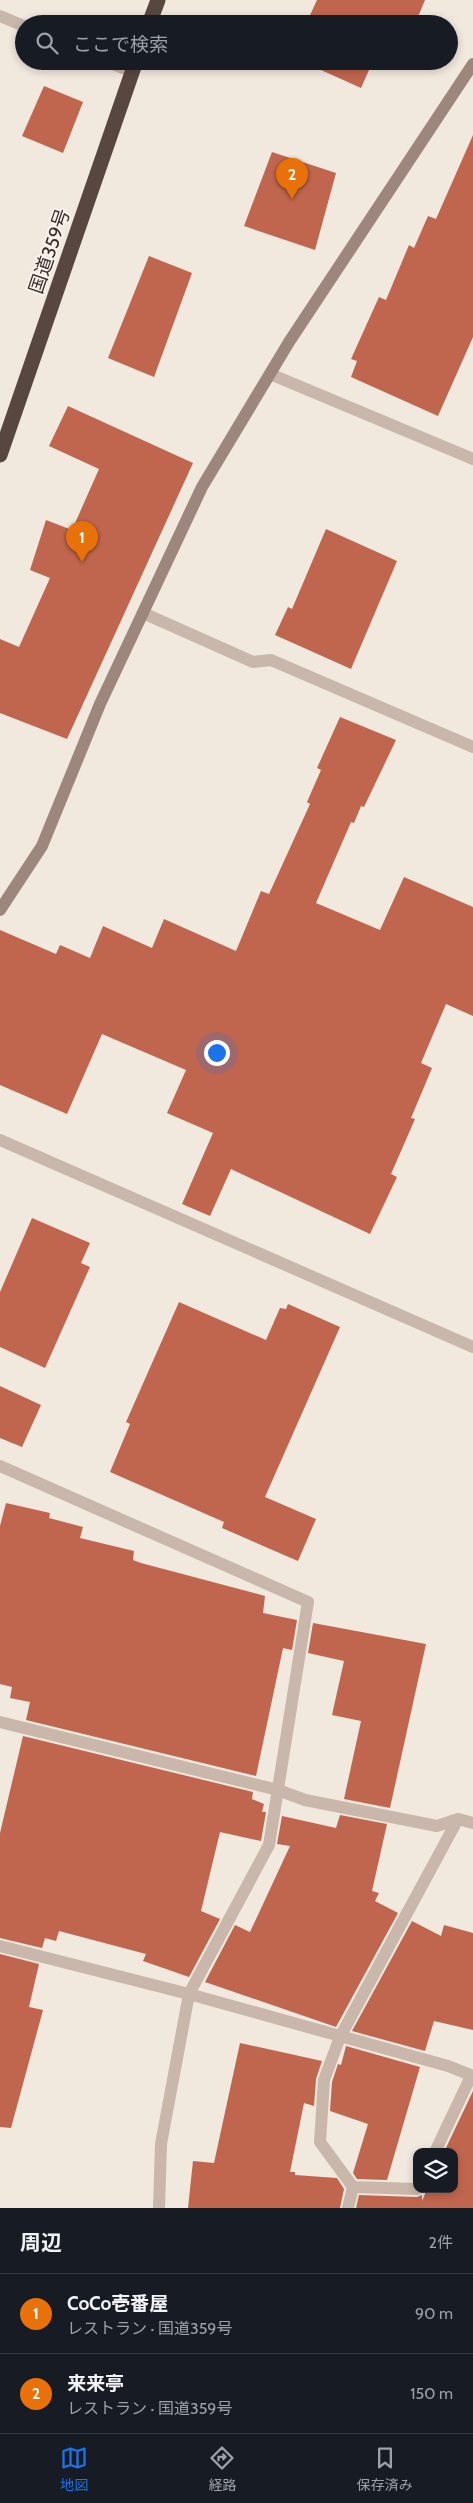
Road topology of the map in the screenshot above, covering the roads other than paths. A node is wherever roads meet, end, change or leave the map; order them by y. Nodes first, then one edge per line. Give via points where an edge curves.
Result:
1 (158, 0) edge
2 (152, 15) edge
3 (0, 16) edge
4 (15, 22) edge
5 (473, 64) edge
6 (133, 70) edge
7 (270, 374) junction
8 (0, 454) edge
9 (473, 458) edge
10 (143, 613) junction
11 (473, 747) edge
12 (0, 910) edge
13 (0, 1140) edge
14 (473, 1347) edge
15 (0, 1466) edge
16 (0, 1722) edge
17 (278, 1790) junction
18 (458, 1819) junction
19 (473, 1823) edge
20 (0, 1946) edge
21 (189, 1994) junction
22 (340, 2037) junction
23 (472, 2076) edge
24 (437, 2148) edge
25 (353, 2187) junction
26 (413, 2189) edge
27 (159, 2208) edge
28 (348, 2208) edge

1 - 2 highway
3 - 4 street
5 - 7 street
6 - 8 highway, 国道359号
7 - 9 street
7 - 10 street via 202,487
10 - 11 street via 253,662 271,660
10 - 12 street via 100,704 42,846
13 - 14 street
15 - 17 street via 308,1602
16 - 17 street
17 - 18 street via 304,1800 437,1826
17 - 21 street via 269,1846
18 - 19 street
18 - 22 street
20 - 21 street
21 - 22 street
21 - 27 street via 161,2144
22 - 23 street via 448,2066
22 - 25 street via 324,2080 320,2142
23 - 24 street
25 - 26 street
25 - 28 street

